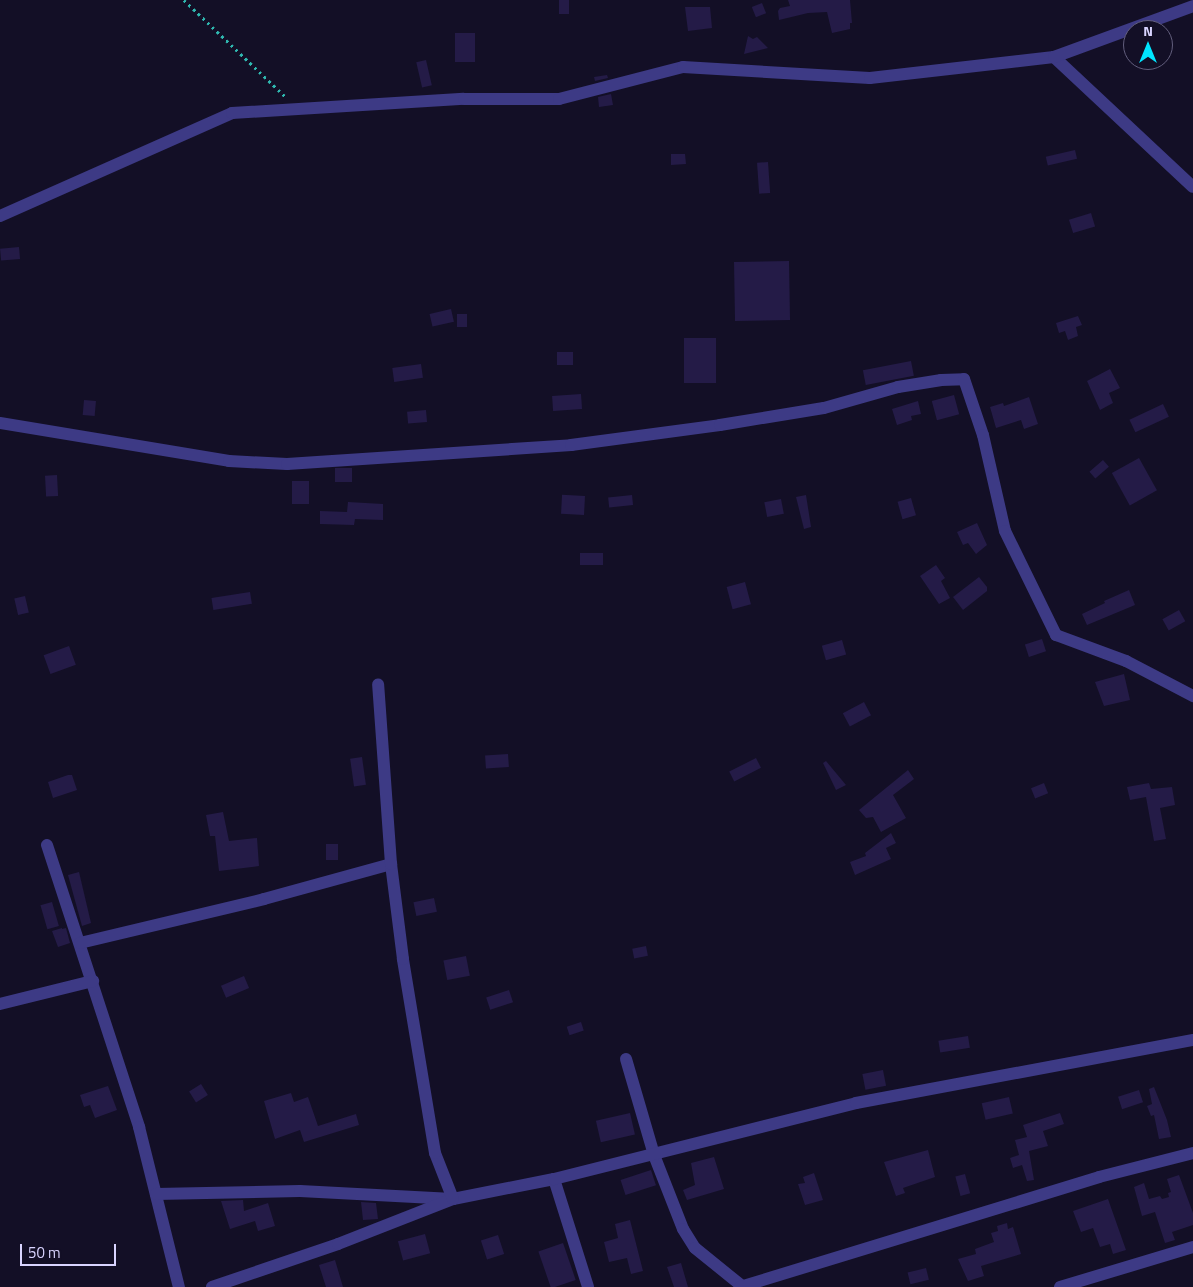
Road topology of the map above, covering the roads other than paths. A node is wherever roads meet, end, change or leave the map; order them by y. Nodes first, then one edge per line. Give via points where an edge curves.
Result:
1 (1193, 6) edge
2 (1054, 58) junction
3 (1193, 187) edge
4 (0, 216) edge
5 (0, 423) edge
6 (378, 684) dead end
7 (1193, 696) edge
8 (47, 845) dead end
9 (391, 864) junction
10 (80, 943) junction
11 (93, 981) junction
12 (0, 1004) edge
13 (1193, 1040) edge
14 (626, 1059) dead end
15 (1193, 1153) edge
16 (654, 1155) junction
17 (554, 1179) junction
18 (156, 1194) junction
19 (453, 1199) junction
20 (1193, 1246) edge
21 (179, 1287) edge
22 (212, 1287) edge
23 (588, 1287) edge
24 (741, 1287) edge
25 (1060, 1287) edge

1 - 2 street
2 - 3 street
2 - 4 street via 870,78 683,68 559,98 464,99 232,113
5 - 7 street via 230,461 287,464 571,445 824,408 898,387 964,379 983,435 1005,531 1056,635 1126,661
6 - 9 street
8 - 10 street
9 - 10 street via 264,899
9 - 19 street via 435,1153
10 - 11 street
11 - 12 street
11 - 18 street via 139,1127
13 - 16 street via 856,1103
14 - 16 street
15 - 24 street via 1098,1177
16 - 17 street
16 - 24 street via 683,1228 696,1248
17 - 19 street
17 - 23 street
18 - 19 street via 300,1191
18 - 21 street
19 - 22 street via 338,1244
20 - 25 street

